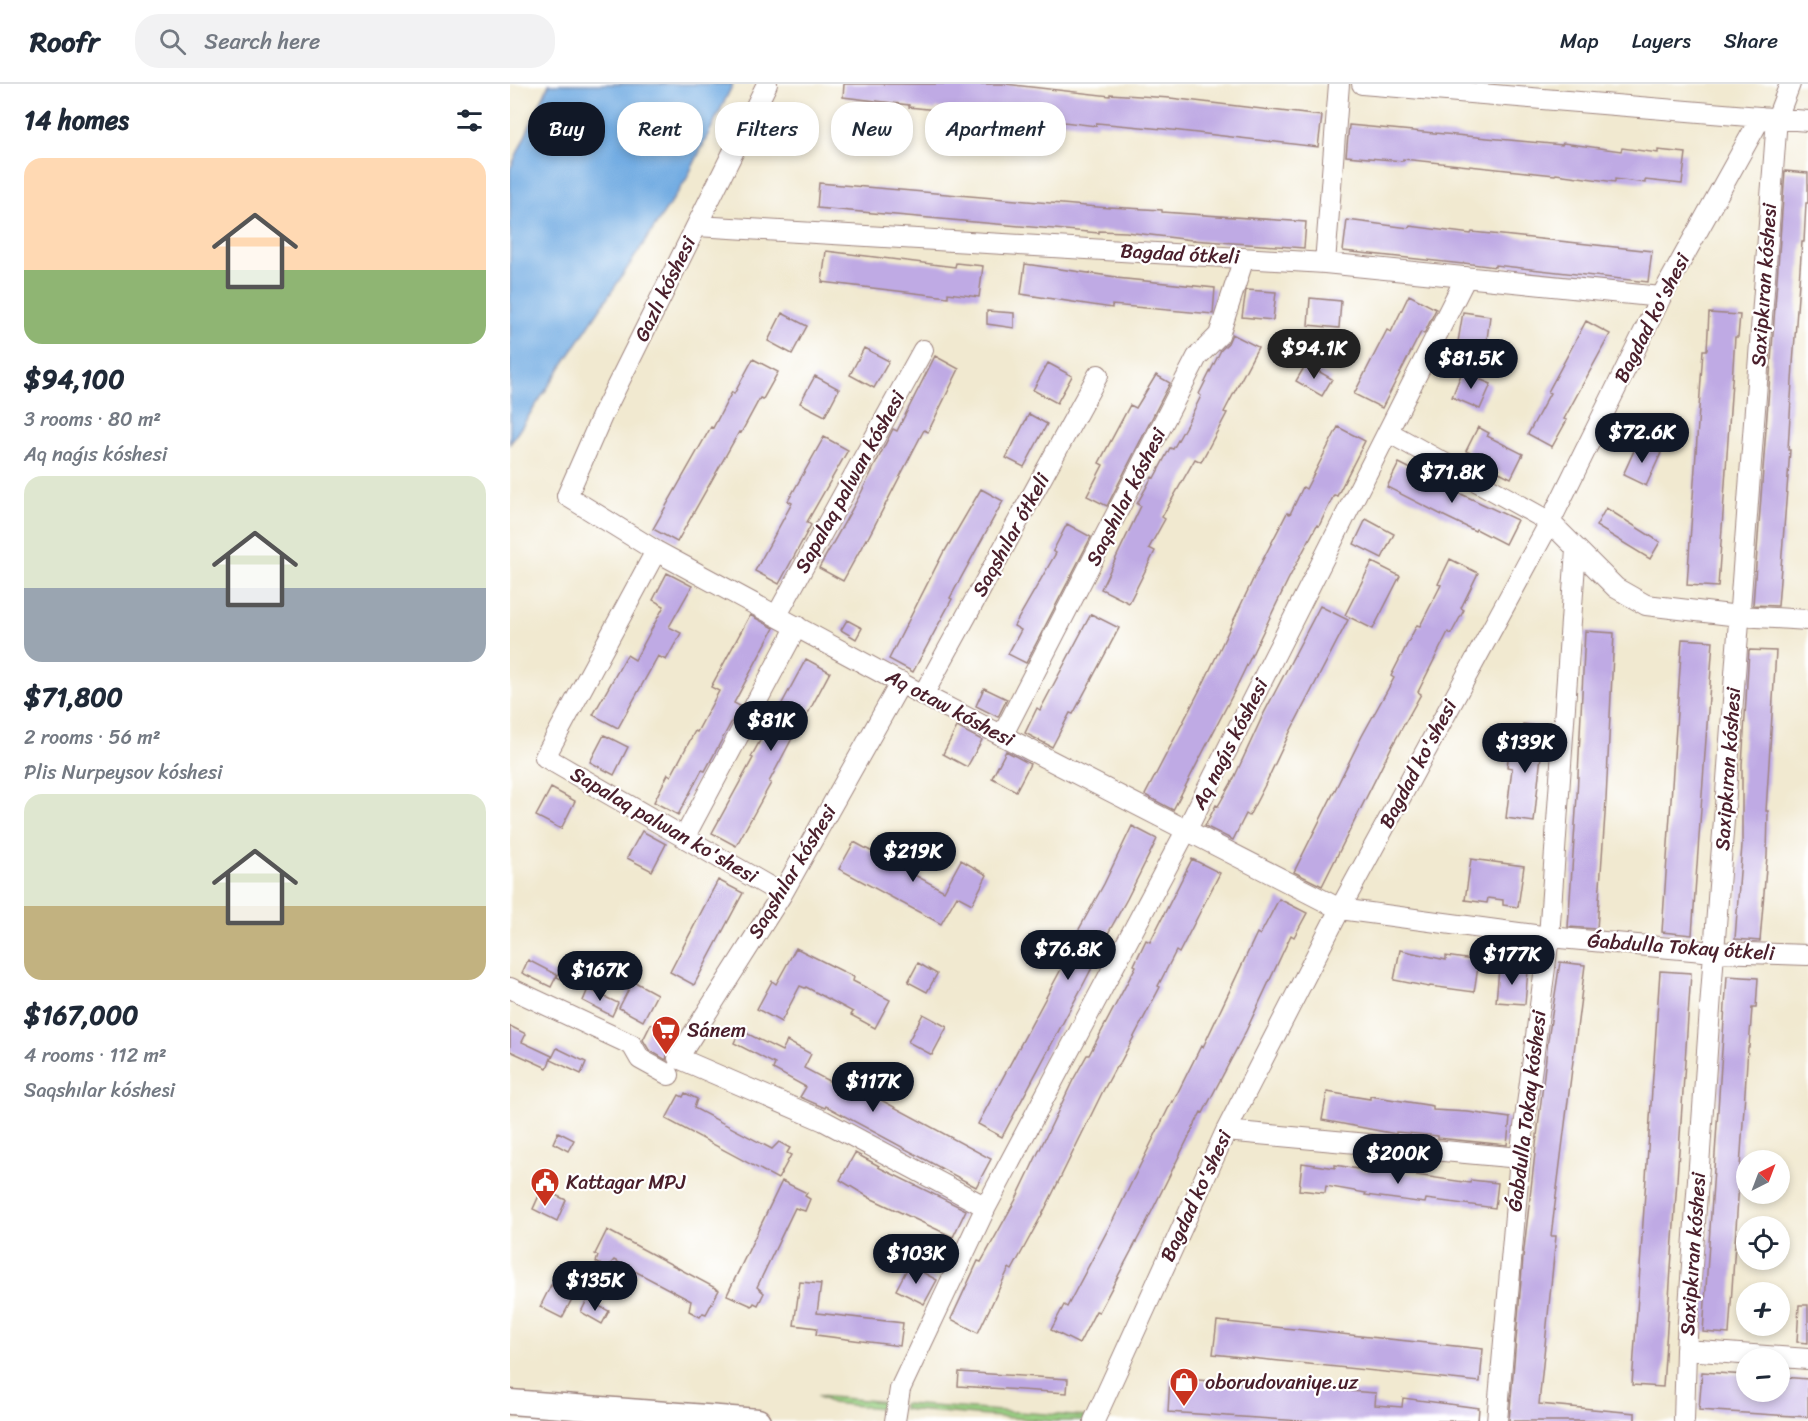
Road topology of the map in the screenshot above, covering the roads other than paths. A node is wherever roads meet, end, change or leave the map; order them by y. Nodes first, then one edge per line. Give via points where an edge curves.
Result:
1 (767, 84) edge
2 (1339, 84) edge
3 (1362, 84) edge
4 (1790, 84) edge
5 (1769, 117) junction
6 (1808, 121) edge
7 (696, 226) junction
8 (1244, 258) junction
9 (1325, 263) junction
10 (1466, 278) junction
11 (1661, 297) junction
12 (923, 350) dead end
13 (1098, 375) dead end
14 (1388, 432) junction
15 (567, 496) joint
16 (1550, 522) junction
17 (1576, 549) junction
18 (656, 551) junction
19 (777, 615) junction
20 (1739, 616) junction
21 (1808, 620) edge
22 (797, 626) junction
23 (901, 682) junction
24 (923, 694) junction
25 (1002, 736) junction
26 (1186, 831) junction
27 (685, 836) junction
28 (782, 894) junction
29 (1340, 909) junction
30 (1549, 937) junction
31 (1714, 952) junction
32 (1808, 955) edge
33 (510, 988) edge
34 (673, 1067) junction
35 (1226, 1131) junction
36 (1520, 1158) junction
37 (986, 1207) junction
38 (1686, 1350) junction
39 (1808, 1359) edge
40 (510, 1402) edge
41 (758, 1421) edge
42 (895, 1421) edge
43 (1094, 1421) edge
44 (1497, 1421) edge
45 (1684, 1421) edge

1 - 7 street, Gazlı kóshesi
2 - 9 street
3 - 5 street
4 - 5 street
5 - 6 street
5 - 11 street, Bagdad ko'shesi
5 - 20 street, Saxipkıran kóshesi
7 - 8 street, Bagdad ótkeli
7 - 15 street, Gazlı kóshesi
8 - 9 street, Bagdad ótkeli
8 - 25 street, Saqshılar kóshesi via 1219,335 1197,357
9 - 10 street, Bagdad ótkeli
10 - 11 street, Bagdad ótkeli
10 - 14 street, Aq naǵıs kóshesi
11 - 16 street, Bagdad ko'shesi
12 - 19 street, Sapalaq palwan kóshesi
13 - 24 street, Saqshılar ótkeli
14 - 16 street
14 - 26 street, Aq naǵıs kóshesi
15 - 18 street, Aq otaw kóshesi
16 - 17 street
16 - 29 street, Bagdad ko'shesi
17 - 20 street via 1616,588 1646,605
17 - 30 street, Ǵabdulla Tokay kóshesi
18 - 19 street, Aq otaw kóshesi
18 - 27 street, Sapalaq palwan ko'shesi via 545,757
19 - 22 street, Aq otaw kóshesi
20 - 21 street
20 - 31 street, Saxipkıran kóshesi
22 - 23 street, Aq otaw kóshesi
22 - 27 street
23 - 24 street, Aq otaw kóshesi
23 - 28 street, Saqshılar kóshesi
24 - 25 street, Aq otaw kóshesi
25 - 26 street, Aq otaw kóshesi
26 - 29 street, Aq otaw kóshesi
26 - 37 street, Aq naǵıs kóshesi
27 - 28 street, Sapalaq palwan ko'shesi
28 - 34 street, Saqshılar kóshesi
29 - 30 street, Ǵabdulla Tokay ótkeli
29 - 35 street, Bagdad ko'shesi
30 - 31 street, Ǵabdulla Tokay ótkeli
30 - 36 street, Ǵabdulla Tokay kóshesi
31 - 32 street, Ǵabdulla Tokay ótkeli
31 - 38 street, Saxipkıran kóshesi
33 - 34 street via 632,1046 640,1059
34 - 37 street via 824,1121
35 - 36 street
35 - 43 street, Bagdad ko'shesi
36 - 44 street, Ǵabdulla Tokay kóshesi
37 - 42 street, Aq naǵıs kóshesi via 900,1389
38 - 39 street
38 - 45 street, Saxipkıran kóshesi
40 - 41 main road

